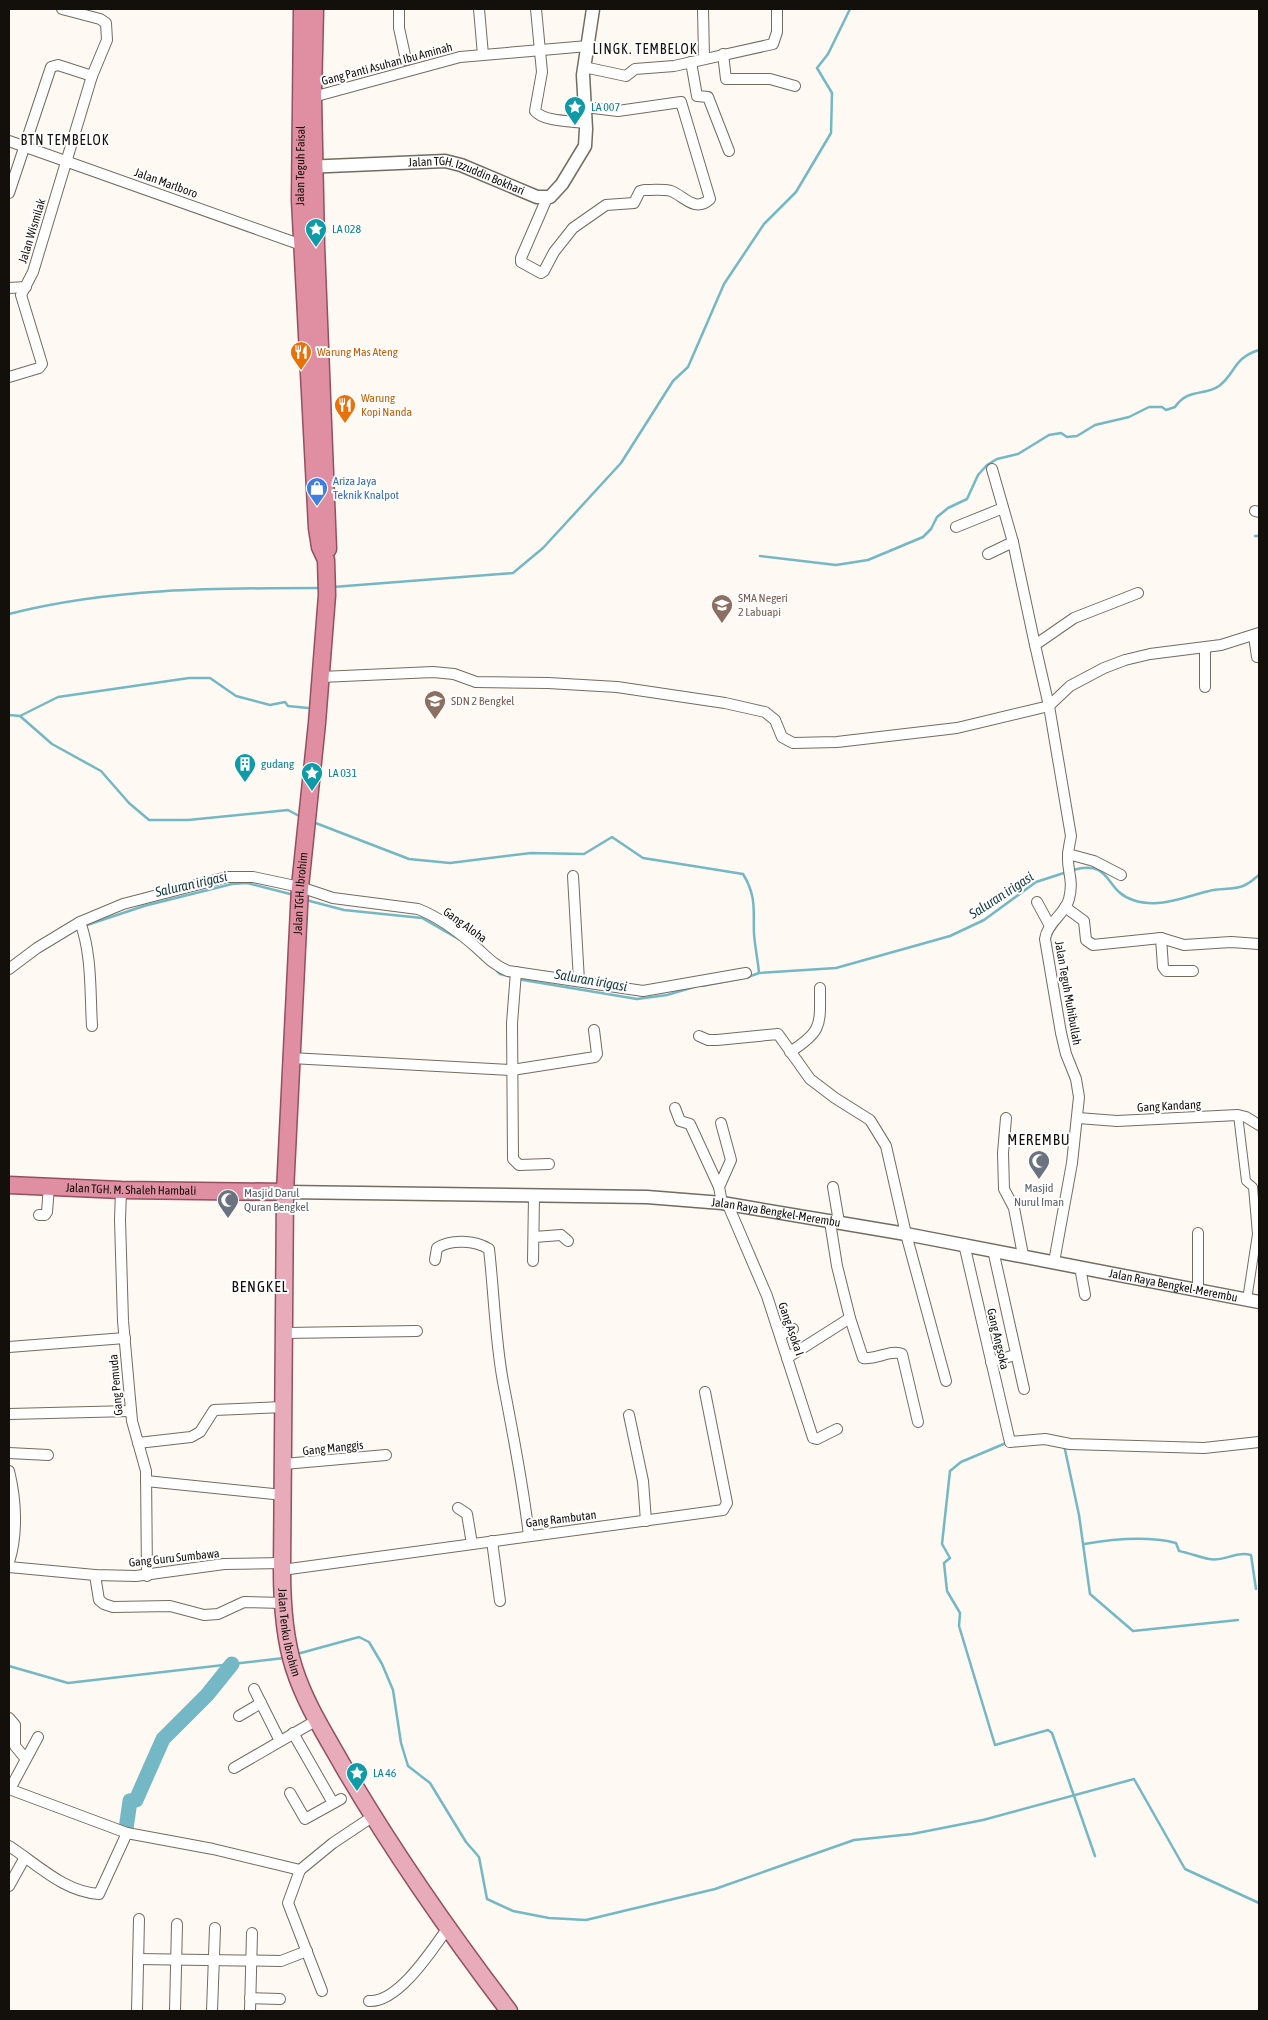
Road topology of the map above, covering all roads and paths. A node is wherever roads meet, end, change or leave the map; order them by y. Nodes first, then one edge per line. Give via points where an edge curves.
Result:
1 (62, 9) edge
2 (302, 9) edge
3 (315, 9) edge
4 (399, 9) edge
5 (479, 9) edge
6 (536, 9) edge
7 (593, 9) edge
8 (703, 9) edge
9 (777, 9) edge
10 (588, 46) junction
11 (542, 50) junction
12 (723, 54) junction
13 (483, 55) junction
14 (704, 58) junction
15 (406, 60) dead end
16 (691, 62) junction
17 (584, 67) junction
18 (92, 76) junction
19 (795, 86) dead end
20 (313, 96) junction
21 (585, 107) junction
22 (586, 123) junction
23 (9, 141) edge
24 (24, 147) junction
25 (729, 151) dead end
26 (68, 161) junction
27 (307, 167) junction
28 (9, 193) edge
29 (548, 198) junction
30 (309, 245) junction
31 (9, 288) edge
32 (26, 288) junction
33 (9, 378) edge
34 (992, 469) dead end
35 (1003, 508) junction
36 (956, 527) dead end
37 (1014, 542) junction
38 (988, 554) dead end
39 (1138, 593) dead end
40 (327, 595) joint
41 (1256, 634) edge
42 (1035, 645) junction
43 (1205, 648) junction
44 (1257, 657) dead end
45 (321, 676) junction
46 (1205, 687) dead end
47 (1049, 706) junction
48 (1069, 863) junction
49 (1121, 875) dead end
50 (573, 876) dead end
51 (300, 894) junction
52 (1037, 902) dead end
53 (1065, 907) junction
54 (81, 925) junction
55 (1050, 926) junction
56 (1160, 938) junction
57 (1259, 944) edge
58 (13, 969) edge
59 (1193, 971) dead end
60 (746, 973) dead end
61 (516, 976) junction
62 (579, 981) junction
63 (820, 988) dead end
64 (92, 1026) dead end
65 (594, 1030) dead end
66 (699, 1036) dead end
67 (790, 1052) junction
68 (291, 1058) junction
69 (512, 1070) junction
70 (675, 1108) dead end
71 (1238, 1115) junction
72 (1006, 1118) dead end
73 (1078, 1118) junction
74 (720, 1123) dead end
75 (1259, 1125) edge
76 (549, 1164) dead end
77 (9, 1185) edge
78 (48, 1186) junction
79 (719, 1187) junction
80 (833, 1187) dead end
81 (121, 1190) junction
82 (285, 1192) junction
83 (534, 1196) junction
84 (725, 1204) junction
85 (38, 1216) dead end
86 (834, 1222) junction
87 (1198, 1233) dead end
88 (906, 1234) junction
89 (534, 1237) junction
90 (568, 1241) dead end
91 (964, 1244) junction
92 (993, 1250) junction
93 (1023, 1256) junction
94 (435, 1260) dead end
95 (533, 1260) dead end
96 (1054, 1262) junction
97 (1080, 1267) junction
98 (1198, 1290) junction
99 (1085, 1295) dead end
100 (1253, 1300) edge
101 (850, 1318) junction
102 (793, 1329) dead end
103 (417, 1331) dead end
104 (285, 1333) junction
105 (780, 1336) junction
106 (125, 1338) junction
107 (9, 1347) edge
108 (1015, 1355) junction
109 (788, 1358) junction
110 (991, 1362) junction
111 (946, 1381) dead end
112 (1024, 1388) dead end
113 (706, 1392) dead end
114 (284, 1407) junction
115 (131, 1411) junction
116 (9, 1414) edge
117 (629, 1415) dead end
118 (918, 1422) dead end
119 (837, 1428) dead end
120 (1259, 1442) edge
121 (138, 1443) junction
122 (9, 1453) edge
123 (48, 1455) dead end
124 (386, 1455) dead end
125 (284, 1464) junction
126 (9, 1471) edge
127 (146, 1481) junction
128 (283, 1495) junction
129 (458, 1508) dead end
130 (646, 1521) junction
131 (529, 1536) junction
132 (492, 1541) junction
133 (472, 1544) junction
134 (9, 1562) edge
135 (282, 1566) junction
136 (9, 1567) edge
137 (95, 1575) junction
138 (147, 1576) junction
139 (500, 1601) dead end
140 (283, 1603) junction
141 (254, 1689) dead end
142 (261, 1703) junction
143 (239, 1716) dead end
144 (9, 1718) edge
145 (316, 1720) junction
146 (293, 1733) junction
147 (38, 1737) dead end
148 (280, 1741) junction
149 (25, 1758) junction
150 (234, 1768) dead end
151 (10, 1789) edge
152 (290, 1793) dead end
153 (372, 1817) junction
154 (127, 1833) junction
155 (9, 1846) edge
156 (24, 1859) junction
157 (300, 1870) junction
158 (9, 1886) edge
159 (140, 1919) dead end
160 (177, 1924) dead end
161 (215, 1928) dead end
162 (446, 1929) junction
163 (252, 1934) dead end
164 (307, 1951) junction
165 (138, 1959) junction
166 (176, 1960) junction
167 (212, 1960) junction
168 (250, 1961) junction
169 (322, 1991) dead end
170 (250, 1998) junction
171 (280, 1999) dead end
172 (369, 2000) dead end
173 (137, 2011) edge
174 (175, 2011) edge
175 (212, 2011) edge
176 (250, 2011) edge
177 (509, 2011) edge

1 - 18 street, Jalan Wismilak via 106,23 107,40
2 - 27 highway, Jalan Teguh Faisal
3 - 20 highway, Jalan Teguh Faisal
4 - 15 street via 399,28
5 - 13 street
6 - 11 street
7 - 10 street
8 - 14 street
9 - 12 street via 775,42
10 - 11 street, Gang Panti Asuhan Ibu Aminah
10 - 17 street
11 - 13 street, Gang Panti Asuhan Ibu Aminah
11 - 22 street via 536,114
12 - 14 street
12 - 19 street via 726,79 770,79
13 - 20 street, Gang Panti Asuhan Ibu Aminah via 460,57
14 - 16 street
16 - 17 street via 664,68 635,69 626,76
16 - 25 street via 697,96 708,97
17 - 21 street
18 - 24 street via 56,65 51,67
18 - 26 street, Jalan Wismilak
20 - 27 highway, Jalan Teguh Faisal
21 - 22 street
21 - 29 street via 618,111 680,98 709,201 688,203 672,192 644,190 640,191 634,203 606,205 573,228 541,273 521,262 521,258
22 - 29 street via 581,156 557,191
23 - 24 street, Jalan Marlboro
24 - 26 street, Jalan Marlboro
24 - 28 street
26 - 30 street, Jalan Marlboro
26 - 32 street, Jalan Wismilak
27 - 29 street, Jalan TGH. Izzuddin Bokhari via 451,162
27 - 30 highway, Jalan Teguh Faisal
30 - 40 highway, Jalan Teguh Faisal via 328,503
31 - 32 street
32 - 33 street, Jalan Wismilak via 21,296 42,364 39,368
34 - 35 street, Jalan Teguh Muhibullah
35 - 36 street
35 - 37 street, Jalan Teguh Muhibullah
37 - 38 street
37 - 42 street, Jalan Teguh Muhibullah
39 - 42 street via 1074,618
40 - 45 highway, Jalan TGH. Ibrohim
41 - 43 street
41 - 44 street
42 - 47 street, Jalan Teguh Muhibullah
43 - 46 street
43 - 47 street via 1150,654 1104,668 1070,686
45 - 47 street via 433,672 454,674 476,682 548,682 617,687 765,712 775,720 782,737 796,744 876,739 957,728
45 - 51 highway, Jalan TGH. Ibrohim
47 - 48 street, Jalan Teguh Muhibullah via 1070,827
48 - 49 street via 1094,861
48 - 53 street, Jalan Teguh Muhibullah via 1072,886
50 - 62 street
51 - 54 street, Gang Aloha via 253,877 227,877 123,904
51 - 61 street, Gang Aloha via 407,906 425,912 460,934 501,969
51 - 68 highway, Jalan TGH. Ibrohim
52 - 55 street
53 - 55 street, Jalan Teguh Muhibullah
53 - 56 street via 1084,921 1086,940 1093,945
54 - 58 street, Gang Aloha via 63,930
54 - 64 street via 91,989
55 - 73 street, Jalan Teguh Muhibullah via 1045,938 1047,958 1062,1040 1078,1088
56 - 57 street via 1184,945
56 - 59 street via 1166,972
60 - 62 street, Gang Aloha via 643,991
61 - 62 street, Gang Aloha
61 - 69 street
63 - 67 street via 820,1019 816,1031
65 - 69 street via 595,1057
66 - 67 street via 717,1040 778,1034
67 - 88 street via 815,1084 870,1120 881,1136 889,1155
68 - 69 street
68 - 82 highway, Jalan TGH. Ibrohim
69 - 76 street via 514,1162
70 - 79 street, Gang Asoka I via 680,1121 690,1124
71 - 73 street, Gang Kandang via 1117,1121
71 - 75 street, Gang Kandang
71 - 100 street via 1246,1181 1253,1186 1257,1234
72 - 93 street via 1004,1189 1014,1208
73 - 96 street, Jalan Teguh Muhibullah
74 - 79 street via 731,1160
77 - 78 highway, Jalan TGH. M. Shaleh Hambali
78 - 81 highway, Jalan TGH. M. Shaleh Hambali
78 - 85 street via 47,1212
79 - 84 street, Gang Asoka I
80 - 86 street
81 - 82 highway, Jalan TGH. M. Shaleh Hambali
81 - 106 street, Gang Pemuda via 120,1253
82 - 83 street, Jalan Raya Bengkel-Merembu
82 - 104 main road, Jalan Tenku Ibrohim
83 - 84 street, Jalan Raya Bengkel-Merembu via 647,1197
83 - 89 street
84 - 86 street, Jalan Raya Bengkel-Merembu
84 - 105 street, Gang Asoka I
86 - 88 street, Jalan Raya Bengkel-Merembu
86 - 101 street via 837,1266
87 - 98 street
88 - 91 street, Jalan Raya Bengkel-Merembu
88 - 111 street
89 - 90 street via 561,1236
89 - 95 street
91 - 92 street, Jalan Raya Bengkel-Merembu
91 - 110 street, Gang Angsoka
92 - 93 street, Jalan Raya Bengkel-Merembu
92 - 108 street
93 - 96 street, Jalan Raya Bengkel-Merembu
94 - 131 street via 437,1248 443,1244 479,1243 489,1249 503,1381 516,1443
96 - 97 street, Jalan Raya Bengkel-Merembu
97 - 98 street, Jalan Raya Bengkel-Merembu
97 - 99 street
98 - 100 street, Jalan Raya Bengkel-Merembu
101 - 109 street
101 - 118 street via 863,1358 896,1352 902,1354
102 - 105 street
103 - 104 street
104 - 114 main road, Jalan Tenku Ibrohim
105 - 109 street, Gang Asoka I
106 - 107 street
106 - 115 street, Gang Pemuda
108 - 110 street
108 - 112 street
109 - 119 street, Gang Asoka I via 813,1438
110 - 120 street, Gang Angsoka via 1008,1440 1012,1442 1045,1439 1070,1444 1204,1448
113 - 130 street, Gang Rambutan via 726,1507 719,1511
114 - 121 street via 214,1410 200,1432 191,1437
114 - 125 main road, Jalan Tenku Ibrohim
115 - 116 street
115 - 121 street, Gang Pemuda
117 - 130 street via 643,1481
121 - 127 street, Gang Pemuda
122 - 123 street
124 - 125 street, Gang Manggis
125 - 128 main road, Jalan Tenku Ibrohim
126 - 134 street via 14,1516
127 - 128 street
127 - 138 street, Gang Pemuda
128 - 135 main road, Jalan Tenku Ibrohim
129 - 133 street via 467,1514
130 - 131 street, Gang Rambutan
131 - 132 street, Gang Rambutan
132 - 133 street, Gang Rambutan
132 - 139 street
133 - 135 street, Gang Rambutan
135 - 138 street, Gang Guru Sumbawa via 217,1565
135 - 140 main road, Jalan Tenku Ibrohim
136 - 137 street, Gang Guru Sumbawa
137 - 138 street, Gang Guru Sumbawa
137 - 140 street via 100,1600 113,1607 170,1606 204,1615 218,1614 244,1602
140 - 145 main road, Jalan Tenku Ibrohim via 293,1666
141 - 142 street
142 - 143 street
142 - 148 street
144 - 149 street via 15,1725 15,1746
145 - 146 street
145 - 153 main road, Jalan Tenku Ibrohim
146 - 148 street
146 - 152 street via 337,1801 305,1819
147 - 149 street
148 - 150 street
149 - 151 street
151 - 154 street
153 - 157 street
153 - 162 main road, Jalan Tenku Ibrohim
154 - 156 street via 99,1894 74,1888
154 - 157 street
155 - 156 street
156 - 158 street
157 - 164 street via 288,1903
159 - 165 street
160 - 166 street
161 - 167 street
162 - 172 street via 429,1954 396,1990 384,1998
162 - 177 main road, Jalan Tenku Ibrohim
163 - 168 street
164 - 168 street via 281,1962
164 - 169 street
165 - 166 street
165 - 173 street
166 - 167 street
166 - 174 street
167 - 168 street
167 - 175 street
168 - 170 street
170 - 171 street
170 - 176 street

